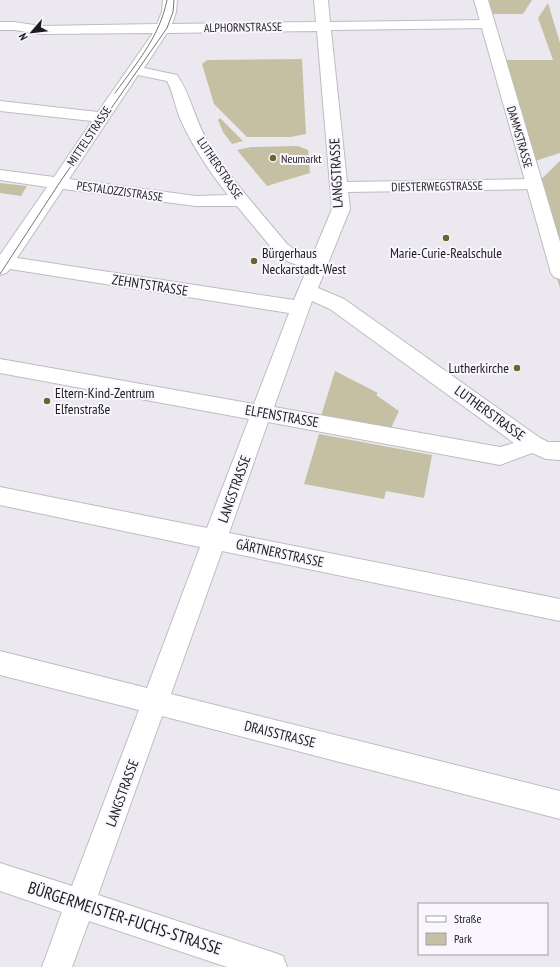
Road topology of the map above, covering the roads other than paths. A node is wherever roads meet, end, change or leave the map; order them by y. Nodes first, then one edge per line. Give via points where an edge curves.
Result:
1 (170, 0) edge
2 (321, 0) edge
3 (481, 0) edge
4 (487, 24) junction
5 (0, 26) edge
6 (323, 26) junction
7 (163, 28) junction
8 (134, 70) junction
9 (0, 106) edge
10 (103, 117) junction
11 (0, 175) edge
12 (58, 182) junction
13 (534, 184) junction
14 (339, 187) junction
15 (241, 200) junction
16 (2, 264) edge
17 (317, 266) junction
18 (560, 273) edge
19 (304, 300) junction
20 (0, 366) edge
21 (263, 412) junction
22 (532, 444) junction
23 (560, 451) edge
24 (0, 496) edge
25 (215, 540) junction
26 (560, 610) edge
27 (0, 663) edge
28 (155, 703) junction
29 (560, 805) edge
30 (0, 877) edge
31 (81, 904) junction
32 (57, 967) edge
33 (272, 967) edge

1 - 7 street, MITTELSTRASSE
2 - 6 street, LANGSTRASSE
3 - 4 street, DAMMSTRASSE
4 - 6 street, ALPHORNSTRASSE
4 - 13 street, DAMMSTRASSE
5 - 7 street, ALPHORNSTRASSE via 41,30
6 - 7 street, ALPHORNSTRASSE
6 - 14 street, LANGSTRASSE
7 - 8 street, MITTELSTRASSE
8 - 10 street, MITTELSTRASSE
8 - 15 street, LUTHERSTRASSE via 168,76 175,81 199,141
9 - 10 street
10 - 12 street, MITTELSTRASSE
11 - 12 street, PESTALOZZISTRASSE
12 - 15 street, PESTALOZZISTRASSE via 196,201
12 - 16 street, MITTELSTRASSE
13 - 14 street, DIESTERWEGSTRASSE
13 - 18 street, DAMMSTRASSE
14 - 17 street, LANGSTRASSE via 340,209
15 - 17 street, LUTHERSTRASSE via 281,248 293,257
16 - 19 street, ZEHNTSTRASSE
17 - 19 street, LANGSTRASSE
19 - 21 street, LANGSTRASSE
19 - 22 street, LUTHERSTRASSE via 337,304
20 - 21 street, ELFENSTRASSE
21 - 22 street, ELFENSTRASSE via 500,456
21 - 25 street, LANGSTRASSE
22 - 23 street via 546,450
24 - 25 street, GÄRTNERSTRASSE
25 - 26 street, GÄRTNERSTRASSE
25 - 28 street, LANGSTRASSE
27 - 28 street, DRAISSTRASSE
28 - 29 street, DRAISSTRASSE
28 - 31 street, LANGSTRASSE
30 - 31 street, BÜRGERMEISTER-FUCHS-STRASSE
31 - 32 street, LANGSTRASSE
31 - 33 street, BÜRGERMEISTER-FUCHS-STRASSE

